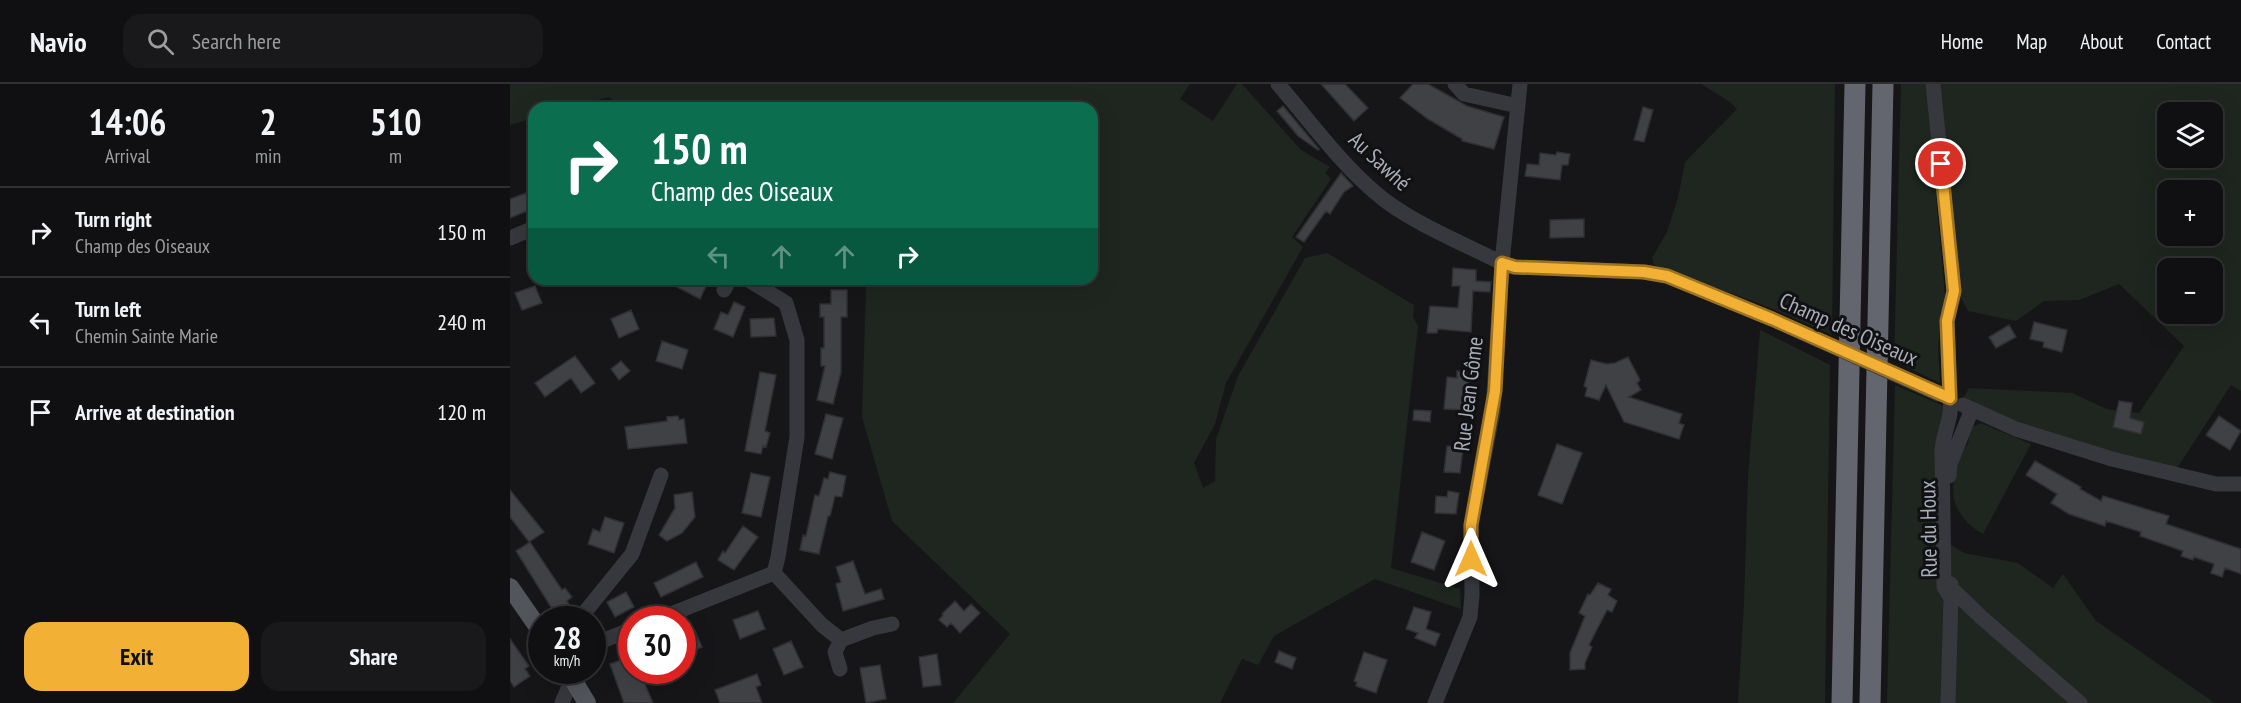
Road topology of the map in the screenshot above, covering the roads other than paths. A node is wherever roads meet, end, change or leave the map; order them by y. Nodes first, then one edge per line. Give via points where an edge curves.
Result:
1 (1278, 84) edge
2 (1455, 84) edge
3 (1520, 84) edge
4 (1855, 84) edge
5 (1883, 84) edge
6 (1933, 84) edge
7 (1518, 106) junction
8 (528, 230) edge
9 (510, 238) edge
10 (1502, 263) junction
11 (757, 285) edge
12 (1944, 396) junction
13 (1972, 409) junction
14 (661, 476) dead end
15 (2241, 484) edge
16 (774, 573) junction
17 (510, 587) edge
18 (590, 606) edge
19 (691, 606) edge
20 (528, 613) edge
21 (892, 624) dead end
22 (840, 640) junction
23 (840, 669) dead end
24 (567, 684) edge
25 (575, 684) edge
26 (562, 703) edge
27 (587, 703) edge
28 (1435, 703) edge
29 (1842, 703) edge
30 (1869, 703) edge
31 (1948, 703) edge
32 (2080, 703) edge

1 - 10 street, Au Sawhé via 1377,195
2 - 7 street via 1464,93
3 - 7 street, Rue Jean Gôme
4 - 29 highway
5 - 30 highway
6 - 12 street via 1954,291 1947,321
7 - 10 street, Rue Jean Gôme
8 - 9 street
10 - 12 street, Champ des Oiseaux, bridge via 1667,276
10 - 28 street, Rue Jean Gôme via 1493,411 1471,525 1470,617
11 - 16 street via 786,303 797,340 797,437
12 - 13 street, Champ des Oiseaux
12 - 31 street via 1952,411 1942,440 1941,490 1944,587 1951,598
13 - 15 street, Champ des Oiseaux via 2016,429 2112,459 2216,483
13 - 32 street, Rue du Houx via 1950,464 1951,588
14 - 18 street via 632,554
16 - 19 street
16 - 22 street
17 - 20 main road
21 - 22 street
22 - 23 street via 835,652
24 - 26 street
25 - 27 main road

